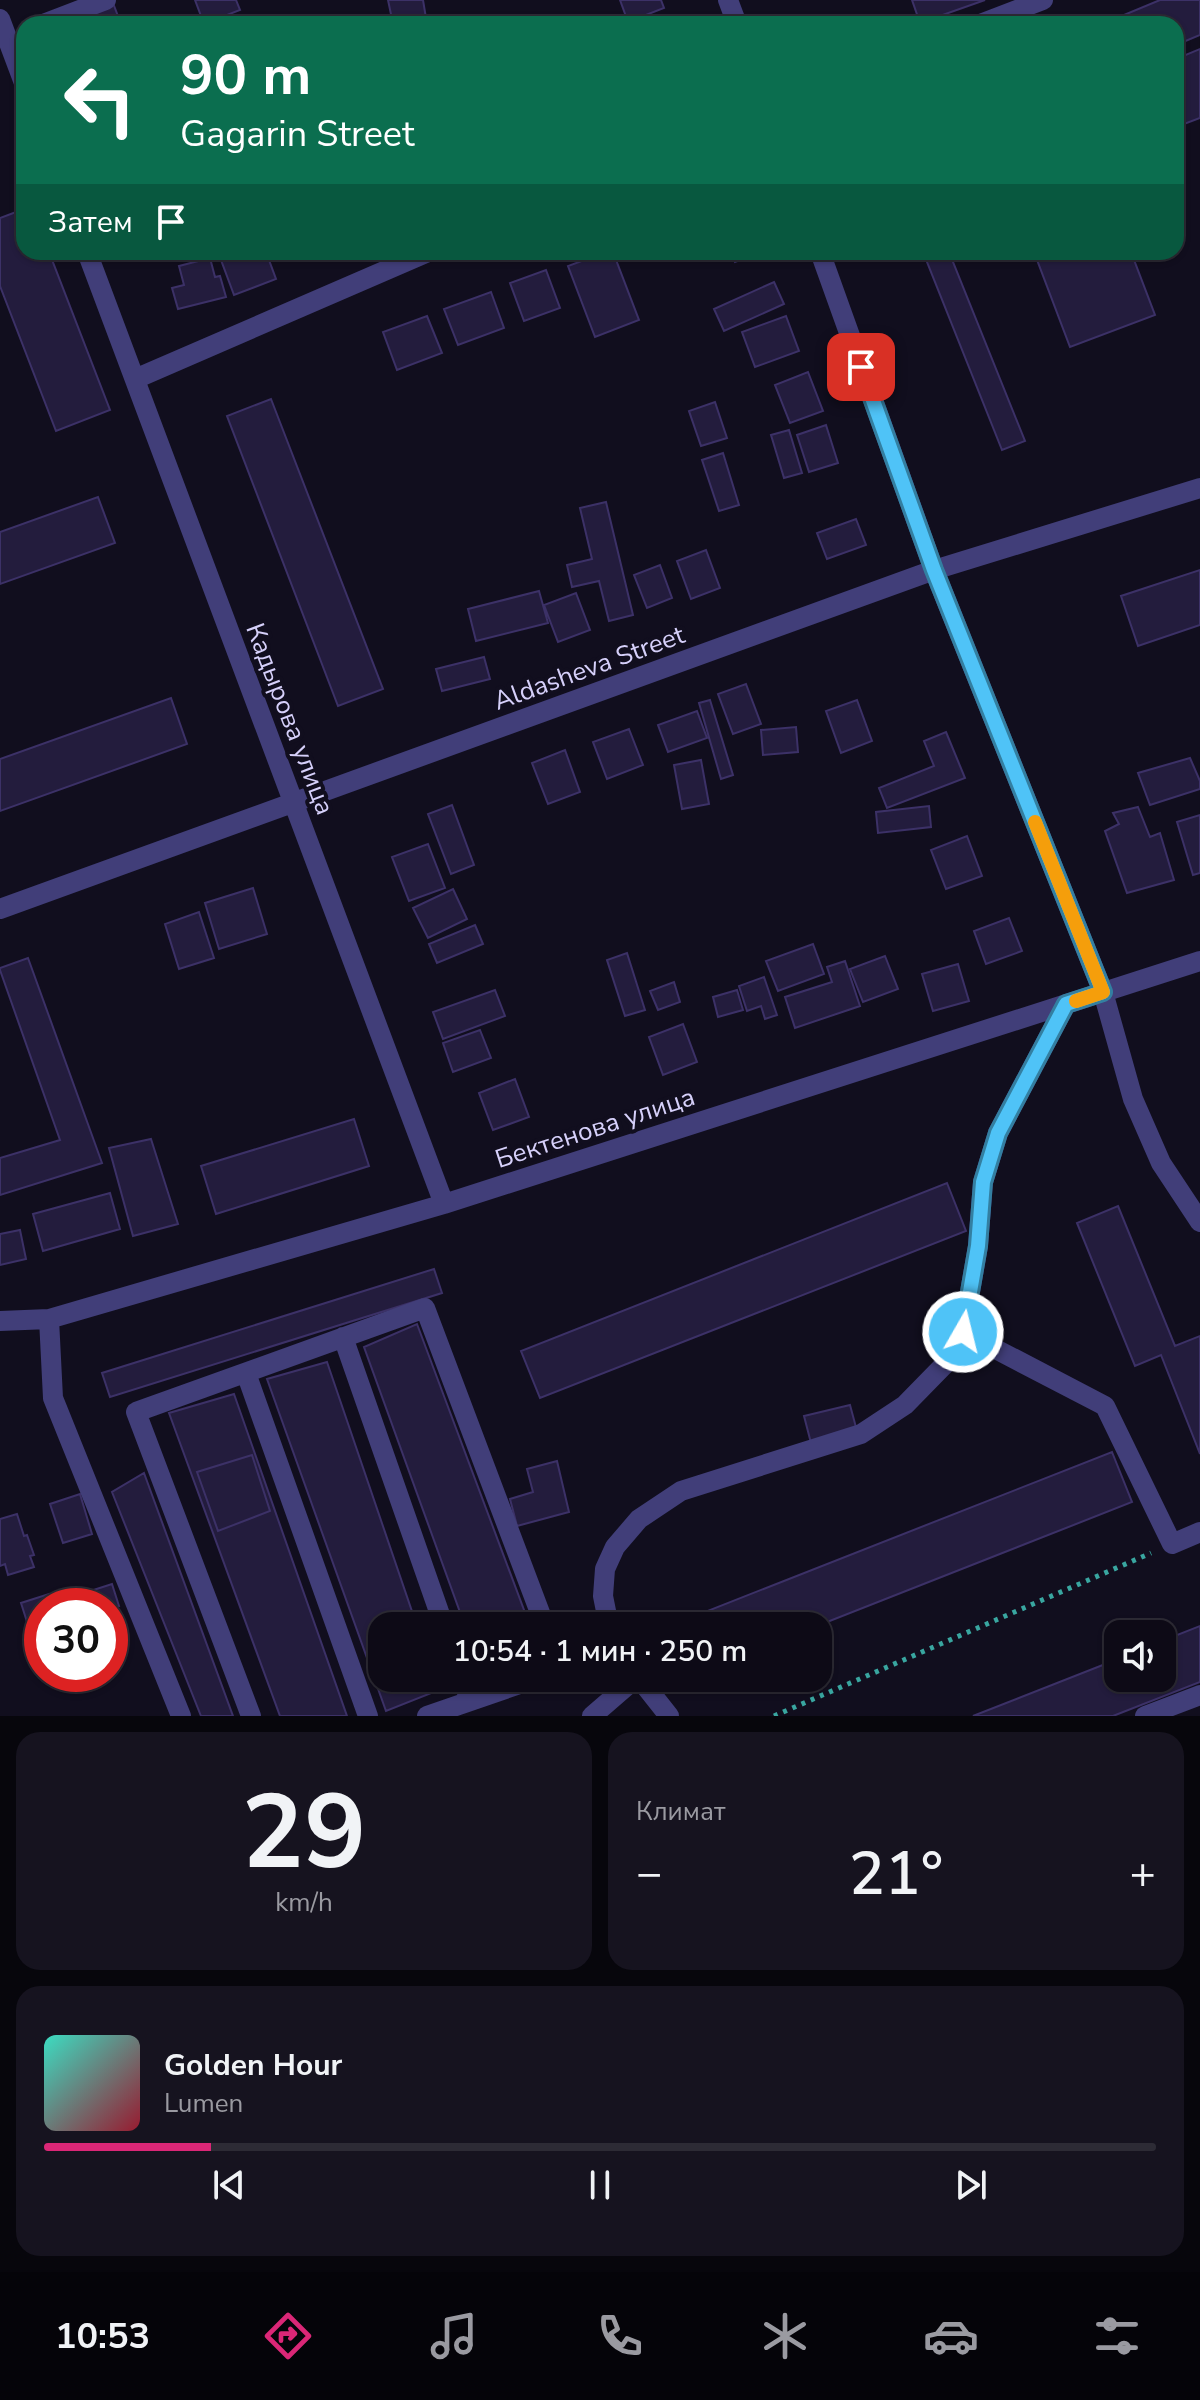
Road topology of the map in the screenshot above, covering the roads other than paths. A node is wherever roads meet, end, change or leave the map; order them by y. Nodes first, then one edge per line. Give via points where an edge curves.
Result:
1 (106, 0) edge
2 (1043, 0) edge
3 (64, 16) edge
4 (1001, 16) edge
5 (10, 29) edge
6 (16, 52) edge
7 (90, 260) edge
8 (410, 260) edge
9 (823, 260) edge
10 (135, 379) junction
11 (1200, 488) edge
12 (934, 570) junction
13 (294, 803) junction
14 (0, 909) edge
15 (1200, 961) edge
16 (1103, 992) junction
17 (1066, 1004) junction
18 (444, 1204) junction
19 (1200, 1222) edge
20 (49, 1319) junction
21 (0, 1321) edge
22 (963, 1332) junction
23 (343, 1337) junction
24 (246, 1373) junction
25 (1200, 1532) edge
26 (439, 1612) edge
27 (540, 1612) edge
28 (606, 1612) edge
29 (467, 1692) edge
30 (496, 1692) edge
31 (621, 1692) edge
32 (649, 1692) edge
33 (1200, 1695) edge
34 (470, 1701) junction
35 (181, 1716) edge
36 (251, 1716) edge
37 (368, 1716) edge
38 (427, 1716) edge
39 (592, 1716) edge
40 (669, 1716) edge
41 (1145, 1716) edge

1 - 3 street
2 - 4 street
5 - 6 street
7 - 10 street, Кадырова улица
8 - 10 street
9 - 12 street
10 - 13 street, Кадырова улица
11 - 12 street, Aldasheva Street
12 - 13 street, Aldasheva Street
12 - 16 street
13 - 14 street, Aldasheva Street
13 - 18 street, Кадырова улица
15 - 16 street, Бектенова улица
16 - 17 street, Бектенова улица
16 - 19 street via 1133,1099 1161,1163
17 - 18 street, Бектенова улица
17 - 22 street via 998,1133 983,1182
18 - 20 street, Бектенова улица
20 - 21 street, Бектенова улица
20 - 35 street via 53,1398
22 - 25 street via 1105,1406 1172,1544
22 - 28 street via 948,1361 925,1386 861,1434 681,1491 639,1519 615,1547 605,1569
23 - 24 street
23 - 26 street
23 - 27 street via 425,1308
24 - 36 street via 136,1412
24 - 37 street
29 - 34 street
30 - 34 street
31 - 39 street
32 - 40 street
33 - 41 street
34 - 38 street

